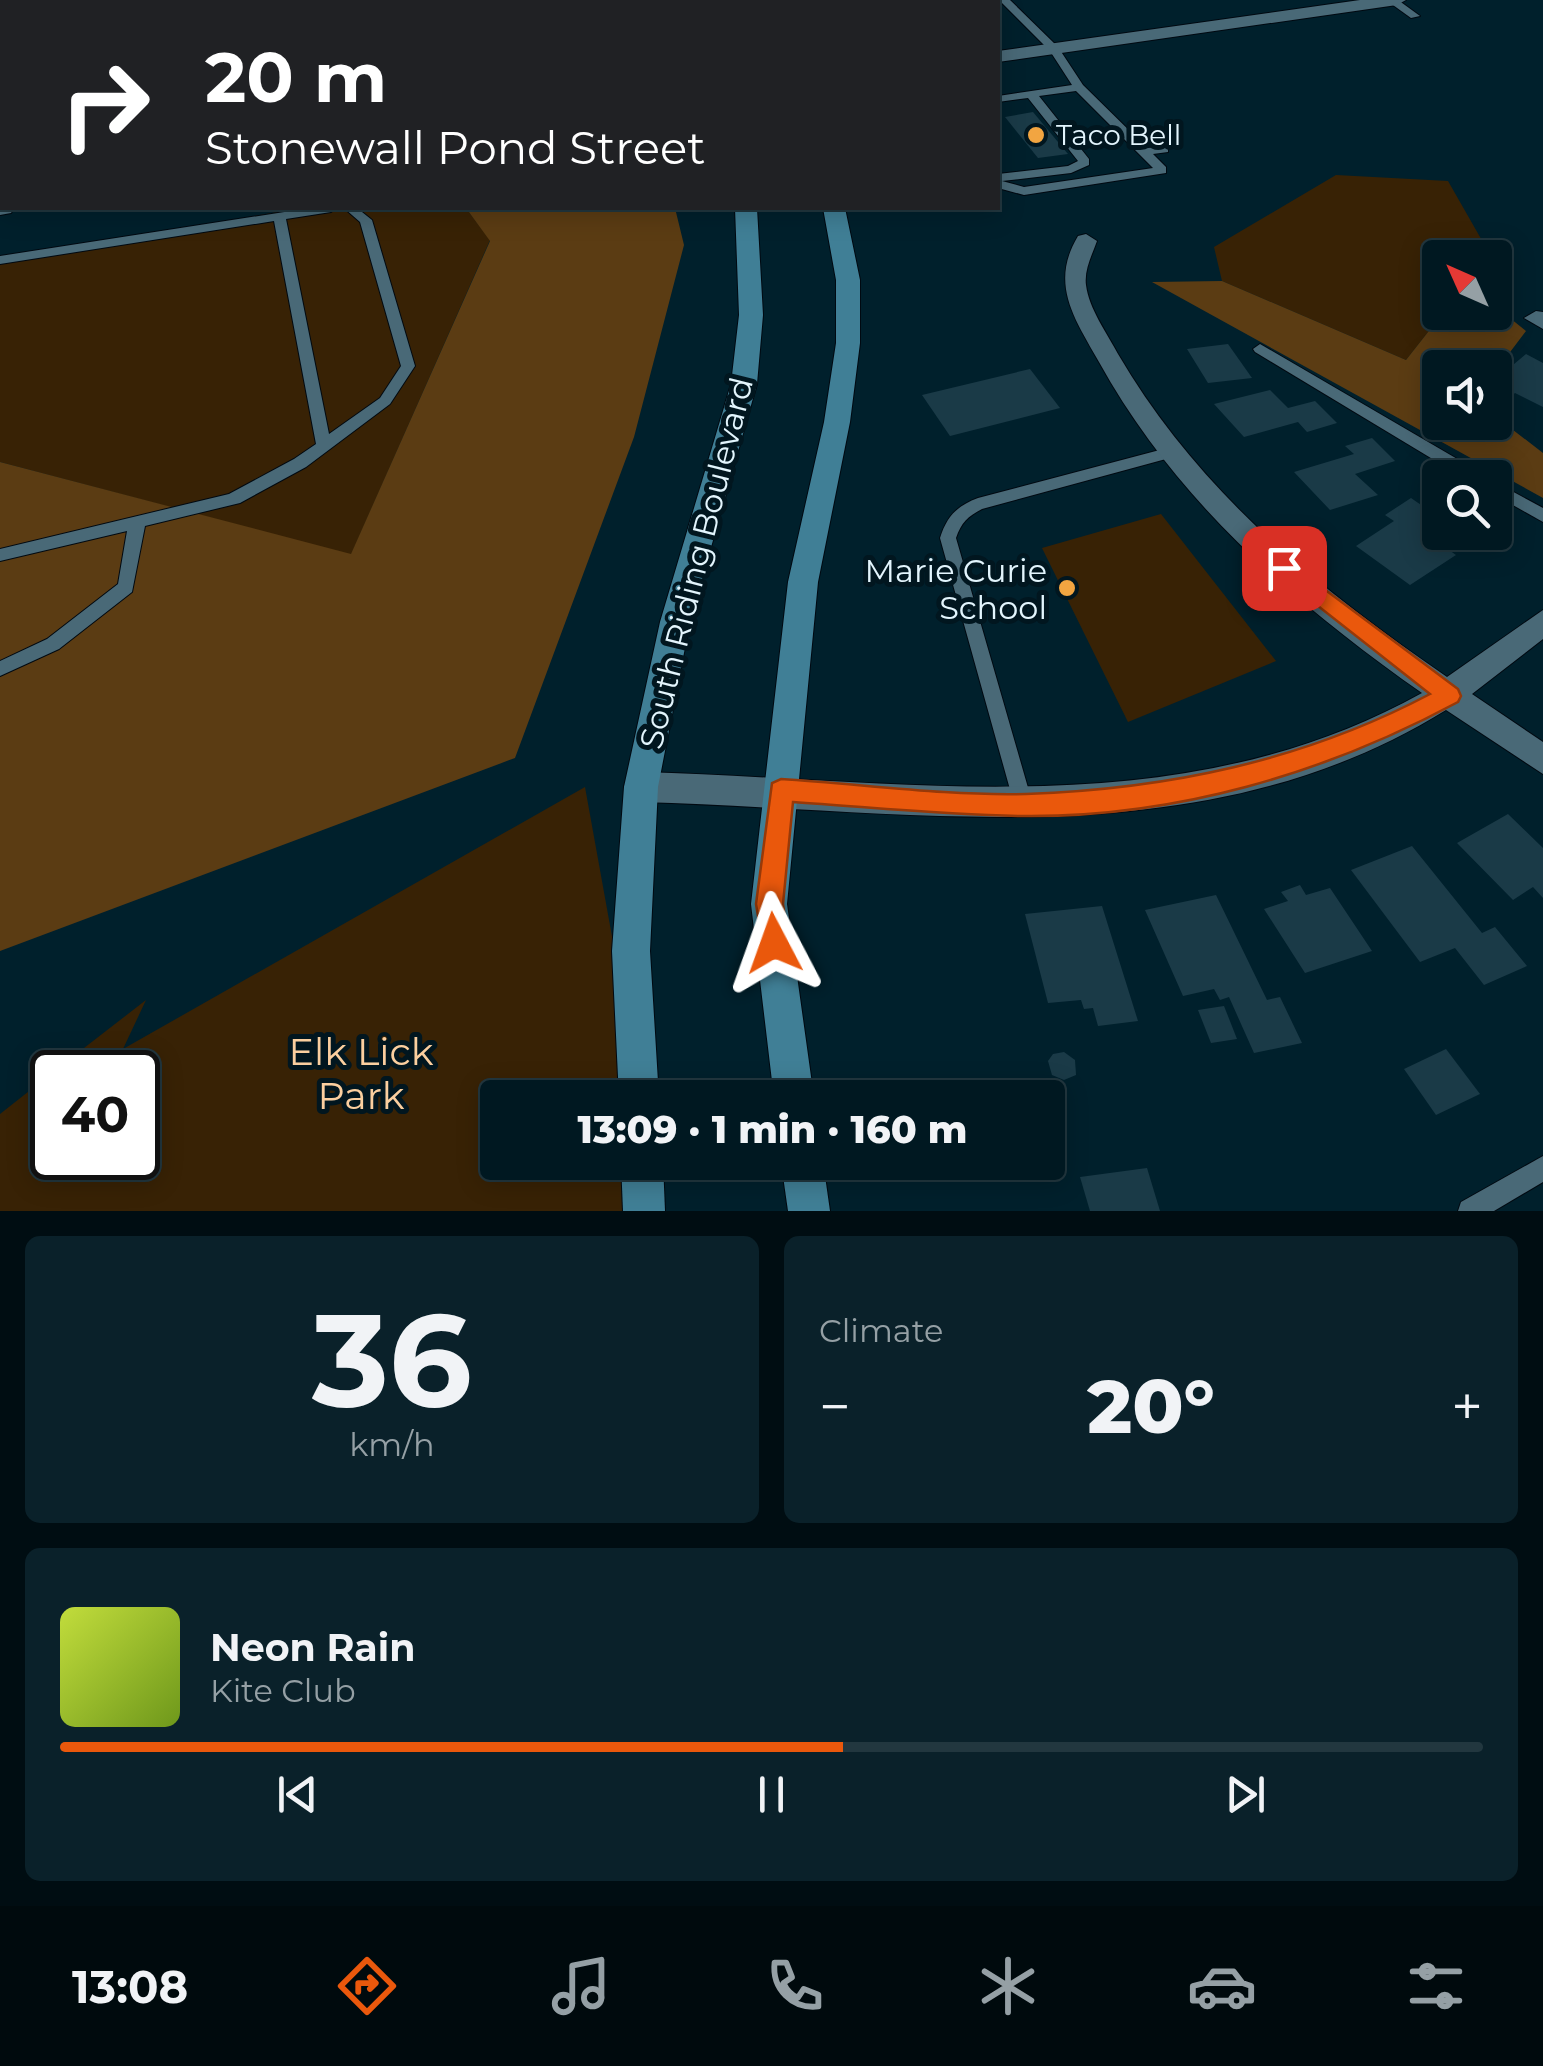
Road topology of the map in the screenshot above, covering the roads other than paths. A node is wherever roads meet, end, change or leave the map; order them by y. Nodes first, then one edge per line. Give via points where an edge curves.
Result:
1 (1004, 0) edge
2 (1393, 0) edge
3 (1019, 15) junction
4 (1415, 16) dead end
5 (1000, 18) edge
6 (1054, 49) junction
7 (1000, 57) edge
8 (1079, 87) junction
9 (1031, 94) junction
10 (1000, 99) edge
11 (1164, 148) dead end
12 (1145, 152) junction
13 (1000, 181) edge
14 (1000, 182) edge
15 (318, 210) edge
16 (353, 210) edge
17 (746, 210) edge
18 (834, 210) edge
19 (278, 216) junction
20 (1086, 241) dead end
21 (0, 260) edge
22 (1260, 349) dead end
23 (324, 446) junction
24 (1171, 452) junction
25 (1447, 460) edge
26 (1512, 498) edge
27 (1543, 516) edge
28 (137, 522) junction
29 (0, 555) edge
30 (1543, 622) edge
31 (0, 669) edge
32 (1449, 696) junction
33 (1543, 760) edge
34 (641, 787) junction
35 (781, 790) junction
36 (1023, 805) junction
37 (638, 1080) edge
38 (792, 1080) edge
39 (1543, 1168) edge
40 (643, 1180) edge
41 (804, 1180) edge
42 (644, 1211) edge
43 (808, 1211) edge
44 (1470, 1211) edge

1 - 3 lane
2 - 4 lane
2 - 6 street
3 - 5 lane
3 - 6 lane
6 - 7 street
6 - 8 lane
8 - 9 lane
8 - 12 lane
9 - 10 lane
9 - 13 lane via 1084,162
11 - 12 lane
12 - 14 lane via 1162,170 1024,191
15 - 19 lane
16 - 23 lane via 366,220 408,366 385,401
17 - 34 street, South Riding Boulevard via 750,315 744,384 675,622
18 - 35 street via 848,280 848,343 803,582
19 - 21 lane
19 - 23 lane
20 - 24 street via 1074,280 1084,311 1108,360
22 - 25 lane
23 - 28 lane via 234,499
24 - 32 street via 1306,588
24 - 36 lane via 984,502 952,521 948,538
26 - 27 lane
28 - 29 lane
28 - 31 lane via 126,587 53,644
30 - 32 street
32 - 33 street
32 - 36 street via 1322,755 1227,782
34 - 35 street
34 - 37 street, South Riding Boulevard via 631,951
35 - 36 street
35 - 38 street via 769,904
39 - 44 lane
40 - 42 street
41 - 43 street

